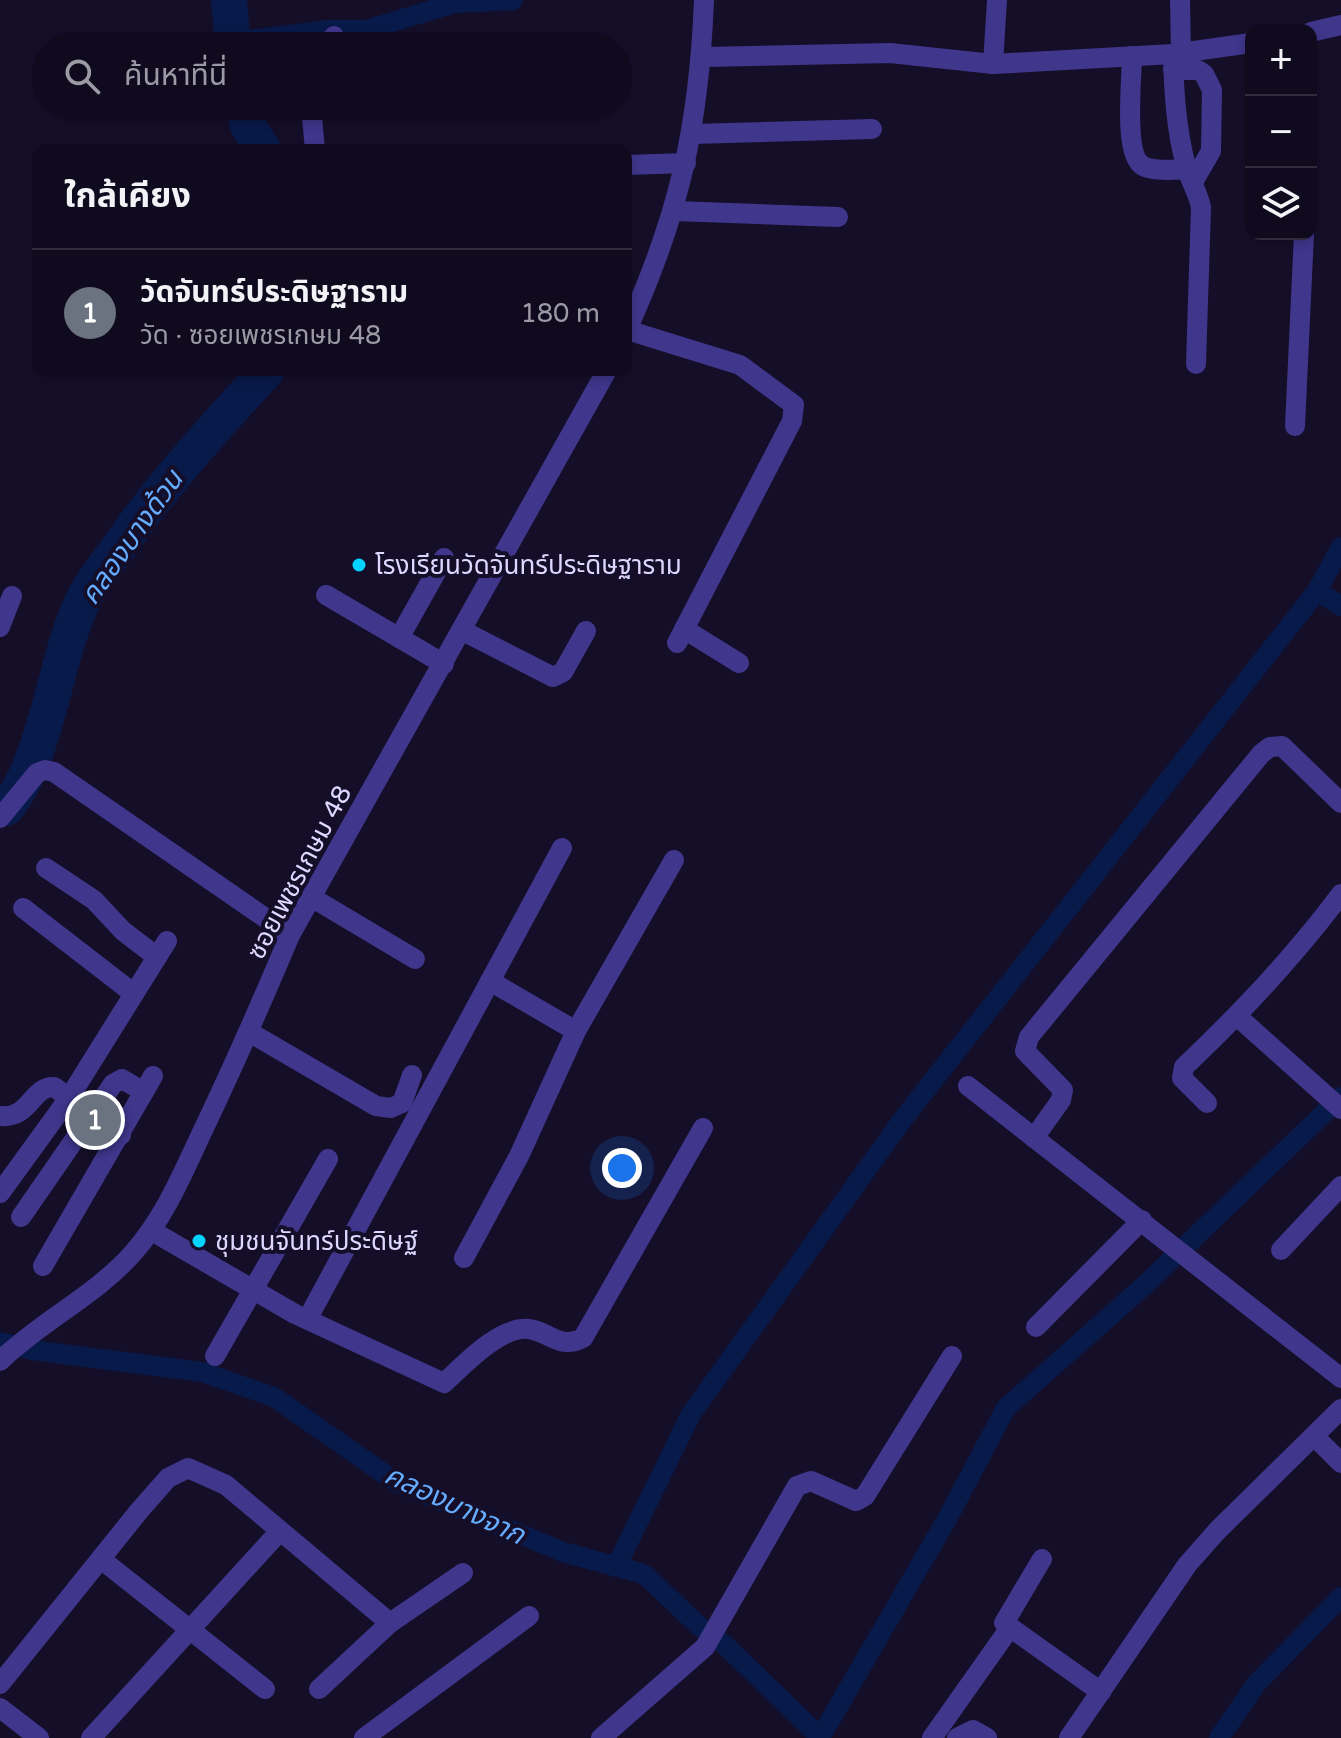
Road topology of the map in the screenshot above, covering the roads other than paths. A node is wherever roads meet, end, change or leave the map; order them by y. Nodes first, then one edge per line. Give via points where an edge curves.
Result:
1 (704, 0) edge
2 (997, 0) edge
3 (1180, 0) edge
4 (1341, 25) edge
5 (1317, 31) edge
6 (1245, 44) edge
7 (1132, 56) junction
8 (704, 57) junction
9 (1176, 59) junction
10 (993, 64) junction
11 (312, 120) edge
12 (872, 129) dead end
13 (692, 134) junction
14 (314, 144) edge
15 (686, 163) junction
16 (632, 165) edge
17 (1190, 176) junction
18 (675, 211) junction
19 (838, 217) dead end
20 (1304, 240) edge
21 (632, 317) edge
22 (632, 333) edge
23 (1196, 364) dead end
24 (604, 376) edge
25 (1295, 426) dead end
26 (444, 558) dead end
27 (326, 595) dead end
28 (12, 596) dead end
29 (0, 627) edge
30 (463, 631) junction
31 (586, 631) dead end
32 (399, 638) junction
33 (739, 663) dead end
34 (444, 664) junction
35 (1341, 803) edge
36 (3, 810) edge
37 (562, 848) dead end
38 (674, 860) dead end
39 (46, 868) dead end
40 (1341, 894) edge
41 (311, 897) junction
42 (23, 908) dead end
43 (290, 935) junction
44 (415, 959) dead end
45 (490, 981) junction
46 (133, 993) junction
47 (1238, 1017) junction
48 (576, 1031) junction
49 (249, 1032) junction
50 (412, 1075) dead end
51 (968, 1086) dead end
52 (69, 1098) junction
53 (1207, 1103) dead end
54 (1334, 1104) edge
55 (0, 1116) edge
56 (94, 1116) junction
57 (703, 1128) dead end
58 (121, 1135) junction
59 (1034, 1138) junction
60 (328, 1159) dead end
61 (1341, 1186) edge
62 (0, 1193) edge
63 (21, 1217) dead end
64 (1142, 1220) junction
65 (152, 1231) junction
66 (1281, 1250) dead end
67 (464, 1258) dead end
68 (43, 1266) dead end
69 (252, 1290) junction
70 (308, 1318) junction
71 (1036, 1327) dead end
72 (215, 1356) dead end
73 (952, 1356) dead end
74 (0, 1361) edge
75 (1341, 1378) edge
76 (1338, 1417) edge
77 (1314, 1436) junction
78 (1341, 1463) edge
79 (280, 1531) junction
80 (1042, 1559) dead end
81 (102, 1560) junction
82 (463, 1573) dead end
83 (529, 1616) dead end
84 (390, 1623) junction
85 (1009, 1629) junction
86 (189, 1631) junction
87 (0, 1684) edge
88 (265, 1689) dead end
89 (319, 1689) dead end
90 (1101, 1692) junction
91 (0, 1708) edge
92 (39, 1738) edge
93 (91, 1738) edge
94 (364, 1738) edge
95 (601, 1738) edge
96 (932, 1738) edge
97 (957, 1738) edge
98 (987, 1738) edge
99 (1069, 1738) edge

1 - 8 street
2 - 10 street
3 - 9 street
4 - 5 street
6 - 9 street
7 - 9 street
7 - 10 street
7 - 17 street via 1135,160
8 - 10 street via 890,53
8 - 13 street
9 - 17 street via 1174,98
9 - 17 street via 1204,74 1212,90 1211,151
11 - 14 street
12 - 13 street
13 - 15 street
15 - 16 street
15 - 18 street
17 - 23 street via 1201,207
18 - 19 street
18 - 21 street
20 - 25 street
22 - 33 street via 740,365 794,405 792,421 680,636
24 - 30 street, ซอยเพชรเกษม 48
26 - 32 street
27 - 32 street
28 - 29 street
30 - 31 street via 553,677 563,672
30 - 34 street, ซอยเพชรเกษม 48
32 - 34 street
34 - 41 street, ซอยเพชรเกษม 48
35 - 59 street via 1282,746 1261,754 1029,1037 1025,1051 1063,1090
36 - 43 street via 37,773 54,772
37 - 45 street
38 - 48 street
39 - 46 street via 94,900 123,931 162,949
40 - 47 street
41 - 43 street, ซอยเพชรเกษม 48
41 - 44 street
42 - 46 street
43 - 49 street, ซอยเพชรเกษม 48
45 - 48 street
45 - 70 street
46 - 52 street
47 - 53 street via 1184,1067 1182,1078
47 - 54 street
48 - 67 street via 519,1156
49 - 50 street via 376,1106 402,1103
49 - 65 street, ซอยเพชรเกษม 48
51 - 59 street
52 - 55 street via 46,1087 26,1110
52 - 56 street
52 - 62 street
56 - 58 street
56 - 58 street via 113,1084 122,1079 149,1084
56 - 63 street
57 - 70 street via 583,1338 572,1343 532,1329 514,1332 465,1360 444,1383
58 - 68 street
59 - 64 street
60 - 69 street
61 - 66 street
64 - 71 street
64 - 75 street
65 - 69 street
65 - 74 street, ซอยเพชรเกษม 48 via 120,1267
69 - 70 street
69 - 72 street
73 - 95 street via 865,1496 847,1500 811,1481 797,1486 705,1647
76 - 77 street
77 - 78 street
77 - 90 street via 1187,1565
79 - 81 street via 226,1485 188,1468 168,1478
79 - 84 street
79 - 86 street
80 - 85 street via 1005,1616
81 - 86 street
81 - 87 street
82 - 84 street
83 - 94 street
84 - 89 street
85 - 90 street
85 - 96 street
86 - 88 street
86 - 93 street
90 - 99 street
91 - 92 street
97 - 98 street via 973,1730

